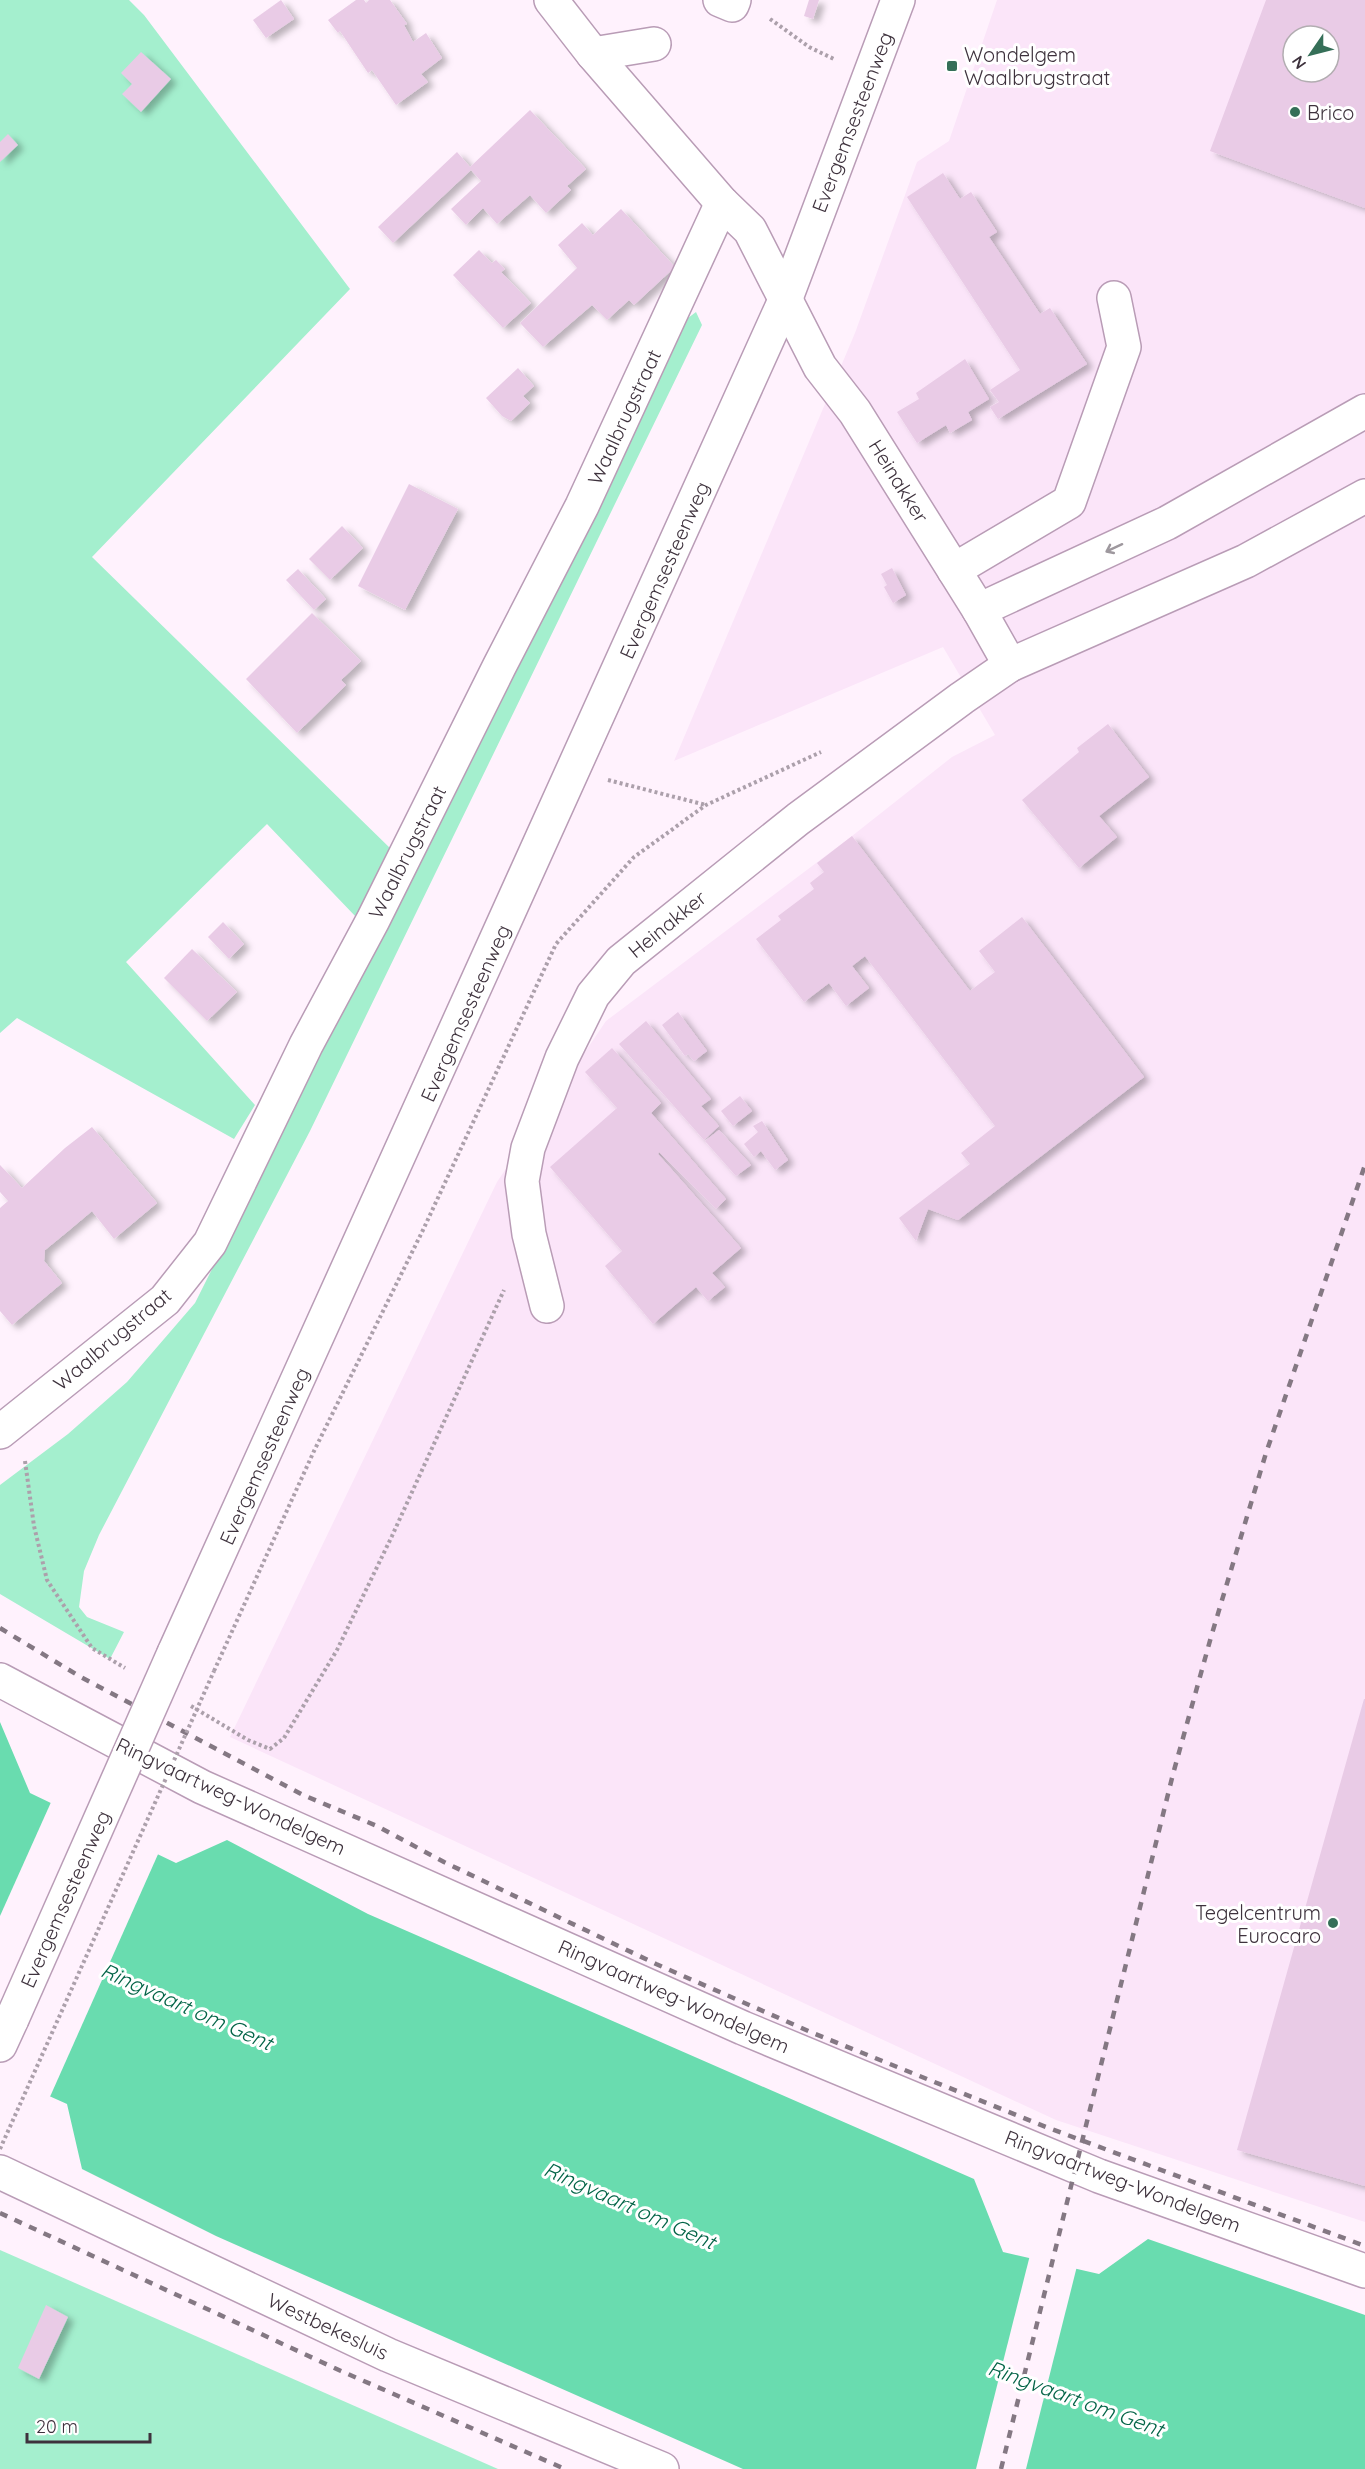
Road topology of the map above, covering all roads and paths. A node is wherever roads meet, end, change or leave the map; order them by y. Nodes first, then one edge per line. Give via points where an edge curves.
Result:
1 (551, 0) edge
2 (720, 0) edge
3 (734, 0) edge
4 (898, 0) edge
5 (770, 19) dead end
6 (654, 44) dead end
7 (808, 47) dead end
8 (593, 54) junction
9 (722, 203) junction
10 (786, 298) junction
11 (1114, 298) dead end
12 (1365, 411) edge
13 (1365, 496) edge
14 (954, 570) junction
15 (979, 610) junction
16 (1010, 665) junction
17 (573, 771) junction
18 (706, 805) dead end
19 (504, 1288) dead end
20 (547, 1306) dead end
21 (10, 1424) edge
22 (131, 1671) dead end
23 (214, 1671) dead end
24 (0, 1680) edge
25 (189, 1705) dead end
26 (6, 2032) edge
27 (0, 2149) edge
28 (0, 2172) edge
29 (1365, 2271) edge
30 (662, 2469) edge

1 - 8 street
2 - 3 street via 732,5
4 - 10 street, Evergemsesteenweg
5 - 7 path
6 - 8 street
8 - 9 street
9 - 10 street via 750,230
9 - 21 street, Waalbrugstraat via 582,506 306,1045 210,1243 165,1300
10 - 14 street, Heinakker via 820,367 855,412
10 - 17 street, Evergemsesteenweg
11 - 14 street via 1124,347 1069,502
12 -> 15 street via 1167,523
13 - 16 street, Heinakker via 1246,561
14 - 15 street, Heinakker
15 - 16 street, Heinakker
16 - 20 street, Heinakker via 798,819 621,961 593,995 562,1058 528,1148 522,1181 529,1234
17 - 18 path
17 - 26 street, Evergemsesteenweg, bridge
19 - 25 path via 337,1650 284,1738 270,1749
21 - 22 path via 47,1580 92,1648
23 - 27 path, bridge
24 - 29 street, Ringvaartweg-Wondelgem via 202,1787 743,2028 1099,2176
28 - 30 street, Westbekesluis via 388,2355

